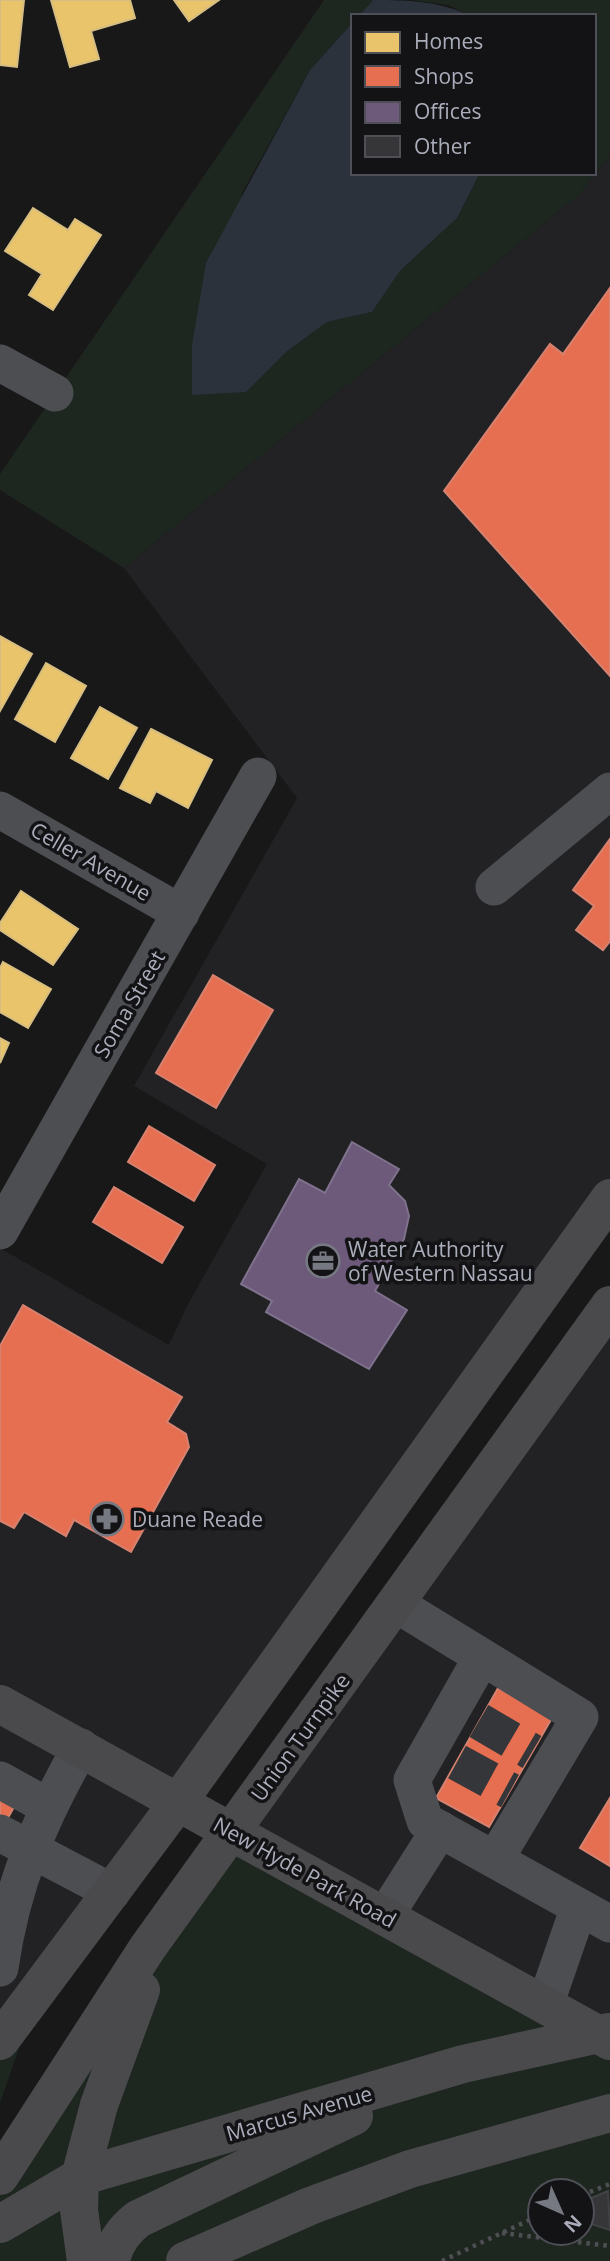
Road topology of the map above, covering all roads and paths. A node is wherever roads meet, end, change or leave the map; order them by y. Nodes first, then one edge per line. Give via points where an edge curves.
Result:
1 (0, 363) edge
2 (55, 393) dead end
3 (258, 776) dead end
4 (610, 791) edge
5 (0, 810) edge
6 (494, 887) dead end
7 (181, 912) junction
8 (610, 1198) edge
9 (0, 1231) edge
10 (610, 1305) edge
11 (396, 1604) junction
12 (482, 1657) junction
13 (0, 1704) edge
14 (81, 1747) junction
15 (0, 1780) edge
16 (179, 1801) junction
17 (47, 1806) junction
18 (440, 1829) junction
19 (231, 1832) junction
20 (15, 1841) edge
21 (496, 1858) junction
22 (112, 1892) junction
23 (179, 1904) junction
24 (385, 1916) junction
25 (594, 1916) edge
26 (3, 1918) edge
27 (0, 1968) edge
28 (545, 2006) junction
29 (8, 2015) edge
30 (606, 2036) edge
31 (463, 2064) junction
32 (610, 2113) edge
33 (0, 2176) edge
34 (80, 2177) junction
35 (526, 2222) edge
36 (0, 2224) edge
37 (502, 2233) junction
38 (610, 2246) edge
39 (86, 2261) edge
40 (111, 2261) edge
41 (185, 2261) edge
42 (442, 2261) edge

1 - 2 street
3 - 7 street, Soma Street
4 - 6 street
5 - 7 street, Celler Avenue
7 - 9 street, Soma Street
8 - 16 main road
10 - 11 main road, Union Turnpike
11 - 12 street
11 - 19 main road, Union Turnpike
12 - 18 street via 467,1714 444,1755 412,1780 425,1821
12 - 21 street via 580,1717 542,1758 520,1797
13 - 14 main road, New Hyde Park Road
14 - 16 main road, New Hyde Park Road
14 - 17 street
15 - 17 street
16 - 19 main road, New Hyde Park Road
16 - 22 main road
17 - 20 street
18 - 21 street
18 - 24 street
19 - 23 main road, Union Turnpike
19 - 24 main road, New Hyde Park Road
20 - 22 street
20 - 26 street
21 - 25 street
22 - 29 main road
23 - 33 main road, Union Turnpike
23 - 34 main road via 121,2038
24 - 28 main road, New Hyde Park Road
25 - 28 street
26 - 27 street
28 - 30 main road, New Hyde Park Road
30 - 31 main road, Marcus Avenue
31 - 34 main road, Marcus Avenue
31 - 40 main road via 138,2219 114,2246
32 - 41 main road via 410,2169 310,2206
34 - 36 main road, Marcus Avenue
34 - 39 main road
35 - 37 path
37 - 38 path
37 - 42 path

